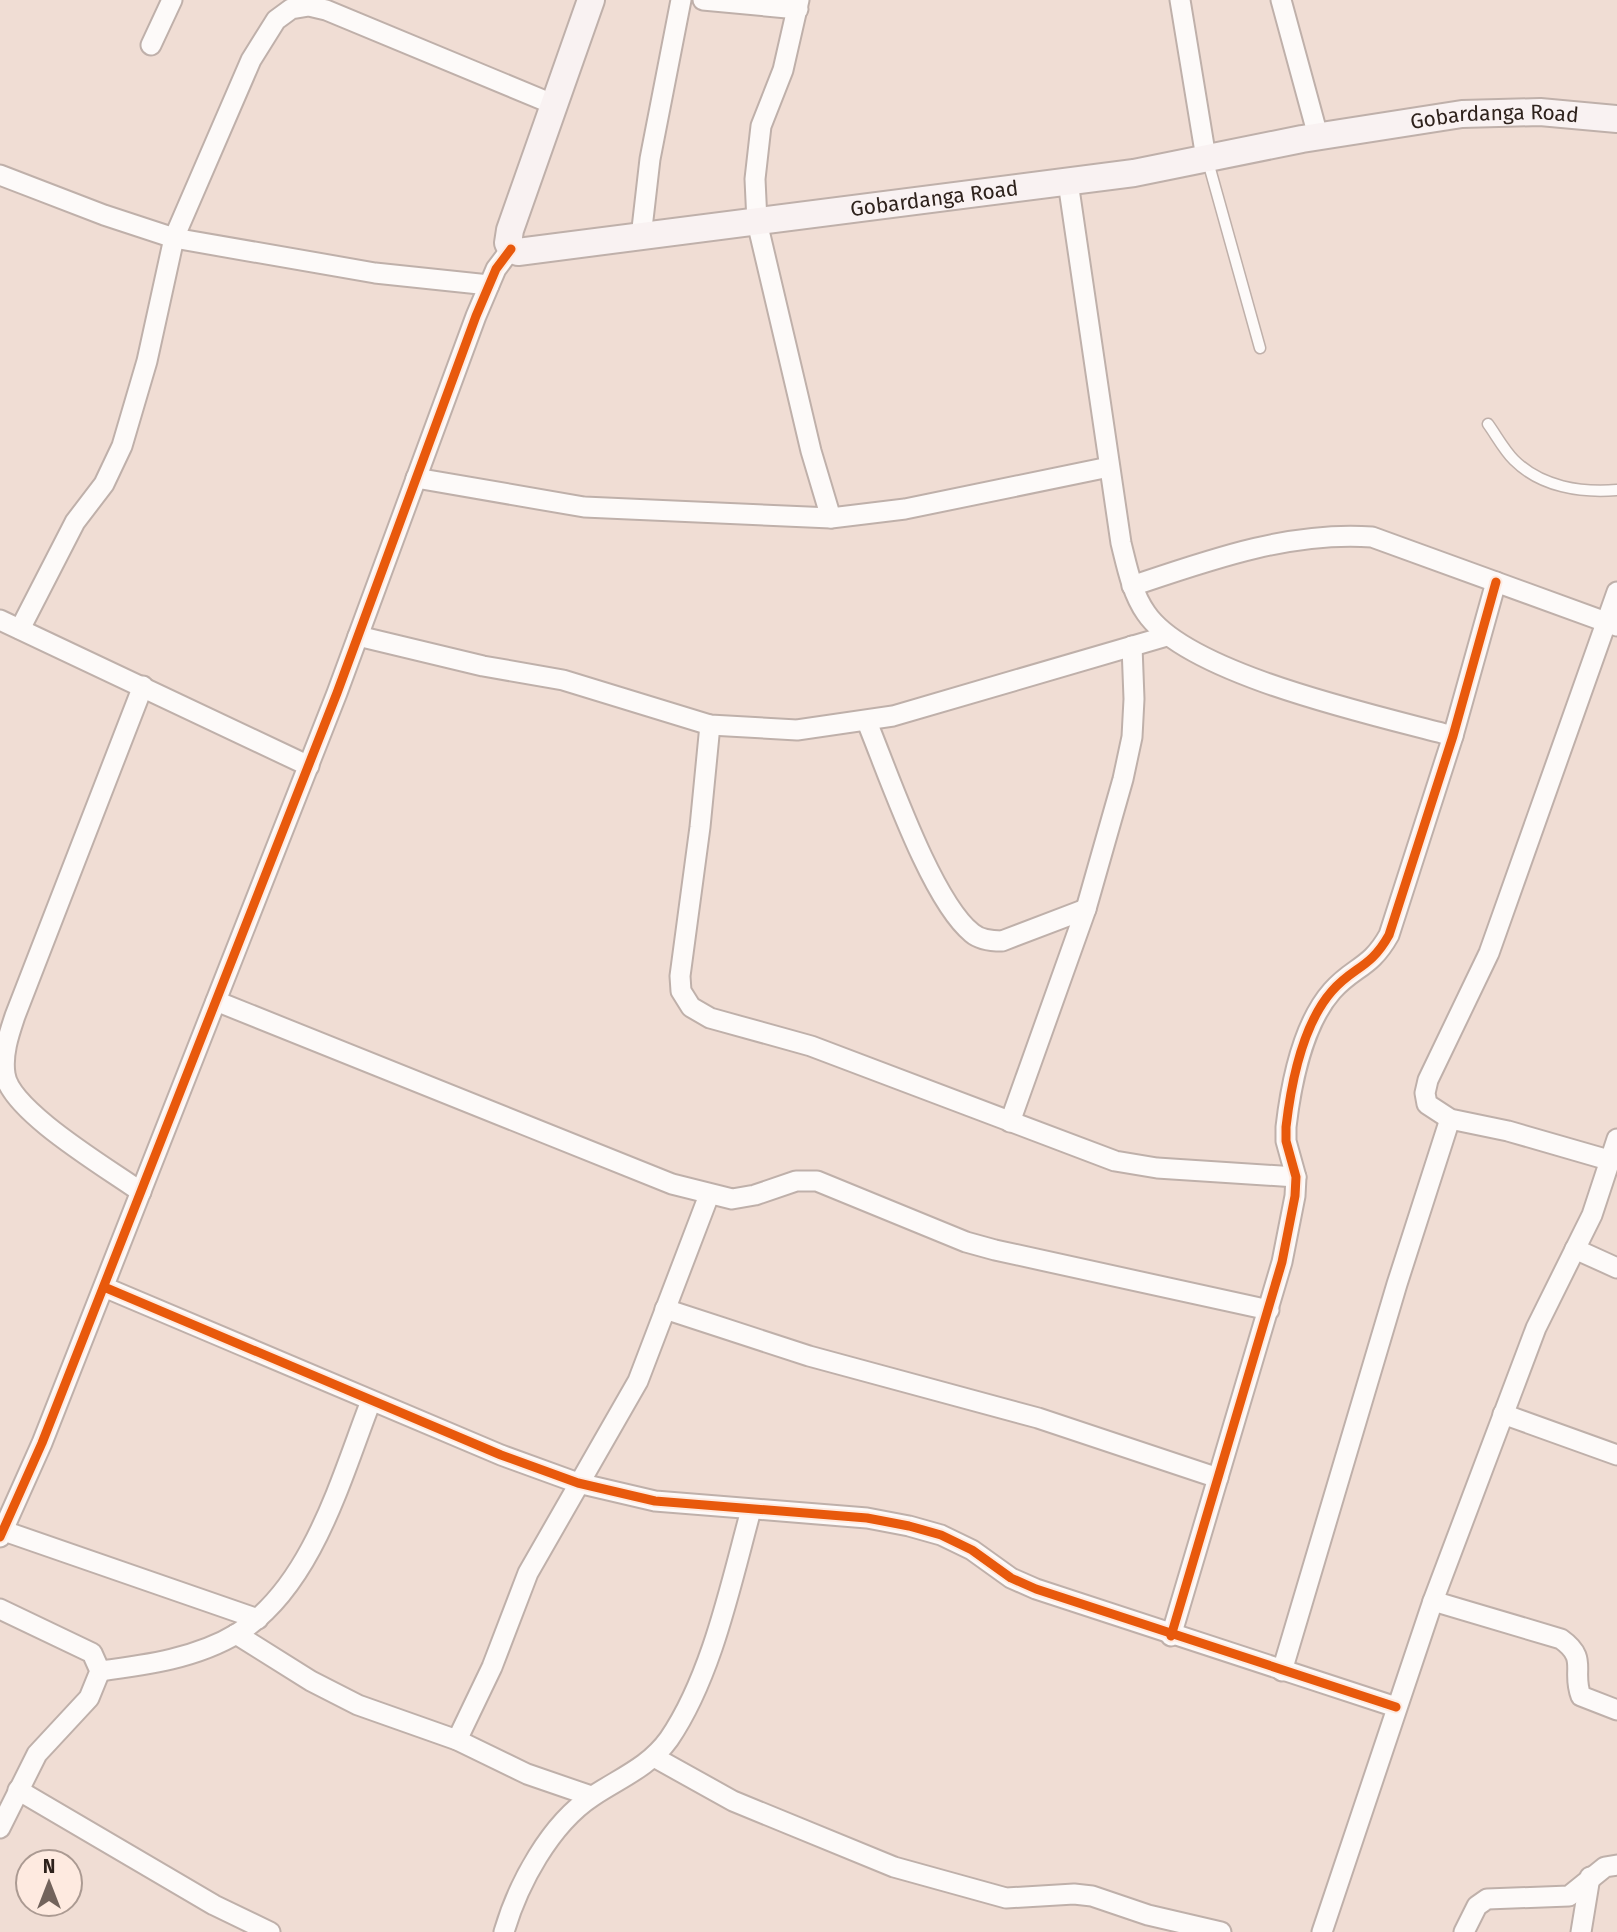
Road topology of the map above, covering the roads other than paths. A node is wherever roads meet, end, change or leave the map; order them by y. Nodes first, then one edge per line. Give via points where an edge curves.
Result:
1 (172, 0) edge
2 (591, 0) edge
3 (681, 0) edge
4 (703, 0) edge
5 (1180, 0) edge
6 (1281, 0) edge
7 (798, 4) edge
8 (151, 45) dead end
9 (555, 105) junction
10 (1617, 119) edge
11 (1318, 136) junction
12 (1206, 158) junction
13 (0, 175) edge
14 (1068, 182) junction
15 (757, 222) junction
16 (640, 237) junction
17 (174, 238) junction
18 (511, 249) junction
19 (489, 285) junction
20 (1260, 348) dead end
21 (1488, 424) dead end
22 (1109, 467) junction
23 (416, 478) junction
24 (1617, 489) edge
25 (831, 518) junction
26 (1496, 582) junction
27 (1132, 586) junction
28 (1617, 592) edge
29 (0, 620) edge
30 (1613, 624) edge
31 (20, 629) junction
32 (358, 636) junction
33 (1167, 636) junction
34 (1132, 646) junction
35 (143, 686) junction
36 (866, 722) junction
37 (710, 725) junction
38 (1453, 736) junction
39 (309, 766) junction
40 (1086, 909) junction
41 (216, 1001) junction
42 (1450, 1119) junction
43 (1010, 1122) junction
44 (1617, 1139) edge
45 (1612, 1161) junction
46 (1296, 1177) junction
47 (141, 1192) junction
48 (709, 1195) junction
49 (1575, 1249) junction
50 (1617, 1268) edge
51 (104, 1287) junction
52 (665, 1309) junction
53 (1269, 1310) junction
54 (371, 1401) junction
55 (1503, 1414) junction
56 (1617, 1455) edge
57 (1218, 1478) junction
58 (578, 1483) junction
59 (751, 1510) junction
60 (2, 1534) edge
61 (1433, 1601) junction
62 (0, 1609) edge
63 (258, 1619) junction
64 (236, 1634) junction
65 (1171, 1636) junction
66 (100, 1671) junction
67 (1282, 1671) junction
68 (1396, 1707) junction
69 (1617, 1710) edge
70 (457, 1740) junction
71 (654, 1757) junction
72 (18, 1790) junction
73 (591, 1796) junction
74 (0, 1828) edge
75 (1617, 1865) edge
76 (1590, 1877) junction
77 (271, 1932) edge
78 (504, 1932) edge
79 (1221, 1932) edge
80 (1322, 1932) edge
81 (1464, 1932) edge
82 (1581, 1932) edge

1 - 8 street
2 - 9 main road
3 - 16 street via 649,159
4 - 7 street
5 - 12 street
6 - 11 street
7 - 15 street via 783,70 761,126 755,179
9 - 17 street via 326,10 309,6 291,9 276,20 251,60
9 - 18 main road via 510,230
10 - 11 main road, Gobardanga Road via 1540,112 1475,113
11 - 12 main road, Gobardanga Road
12 - 14 main road, Gobardanga Road
12 - 20 lane
13 - 17 street
14 - 15 main road, Gobardanga Road
14 - 22 street
15 - 16 main road, Gobardanga Road
15 - 25 street
16 - 18 main road, Gobardanga Road via 526,252
17 - 19 street via 375,273
17 - 31 street via 147,361 122,446 104,484 75,522
18 - 19 street
19 - 23 street
21 - 24 lane via 1513,460 1553,484 1576,490
22 - 25 street via 905,509
22 - 27 street
23 - 25 street via 584,507
23 - 32 street
26 - 27 street via 1371,537 1330,535 1230,555
26 - 30 street
26 - 38 street
27 - 33 street via 1146,614
28 - 30 street
29 - 31 street
30 - 42 street via 1489,953 1428,1080 1427,1104
31 - 35 street
32 - 37 street via 563,680
32 - 39 street
33 - 34 street
33 - 38 street via 1205,658 1305,697
34 - 36 street
34 - 40 street via 1132,737
35 - 39 street
35 - 47 street via 15,1016 6,1046 5,1074 12,1092 34,1116
36 - 37 street via 797,730
36 - 40 street via 943,897 973,934 1002,941
37 - 43 street via 680,976 681,991 691,1007 710,1018 811,1046
38 - 46 street via 1389,935 1377,955 1331,992 1305,1046 1286,1127
39 - 41 street
40 - 43 street
41 - 47 street
41 - 48 street
42 - 45 street
42 - 67 street
43 - 46 street via 1115,1161
44 - 45 street
45 - 49 street
46 - 53 street
47 - 51 street
48 - 52 street
48 - 53 street via 732,1199 796,1181 817,1181 966,1242
49 - 50 street
49 - 55 street via 1536,1328
51 - 54 street
51 - 60 street
52 - 57 street via 809,1356 1038,1418
52 - 58 street via 638,1381
53 - 57 street
54 - 58 street
54 - 63 street via 298,1572
55 - 56 street
55 - 61 street
57 - 65 street
58 - 59 street via 655,1501
58 - 70 street via 528,1573 492,1667
59 - 65 street via 867,1518 941,1535 1036,1590
59 - 71 street via 727,1598 691,1698
60 - 63 street
61 - 68 street
61 - 69 street via 1561,1639 1579,1658 1581,1696
62 - 66 street via 92,1653
63 - 64 street
64 - 66 street via 182,1656
64 - 70 street via 359,1705
65 - 67 street
66 - 72 street via 89,1698 37,1754
67 - 68 street
68 - 80 street
70 - 73 street via 527,1774
71 - 73 street
71 - 79 street via 733,1801 894,1867 1006,1898 1092,1896
72 - 74 street
72 - 77 street via 214,1905
73 - 78 street via 538,1857
75 - 76 street
76 - 81 street via 1569,1896 1487,1899
76 - 82 street

